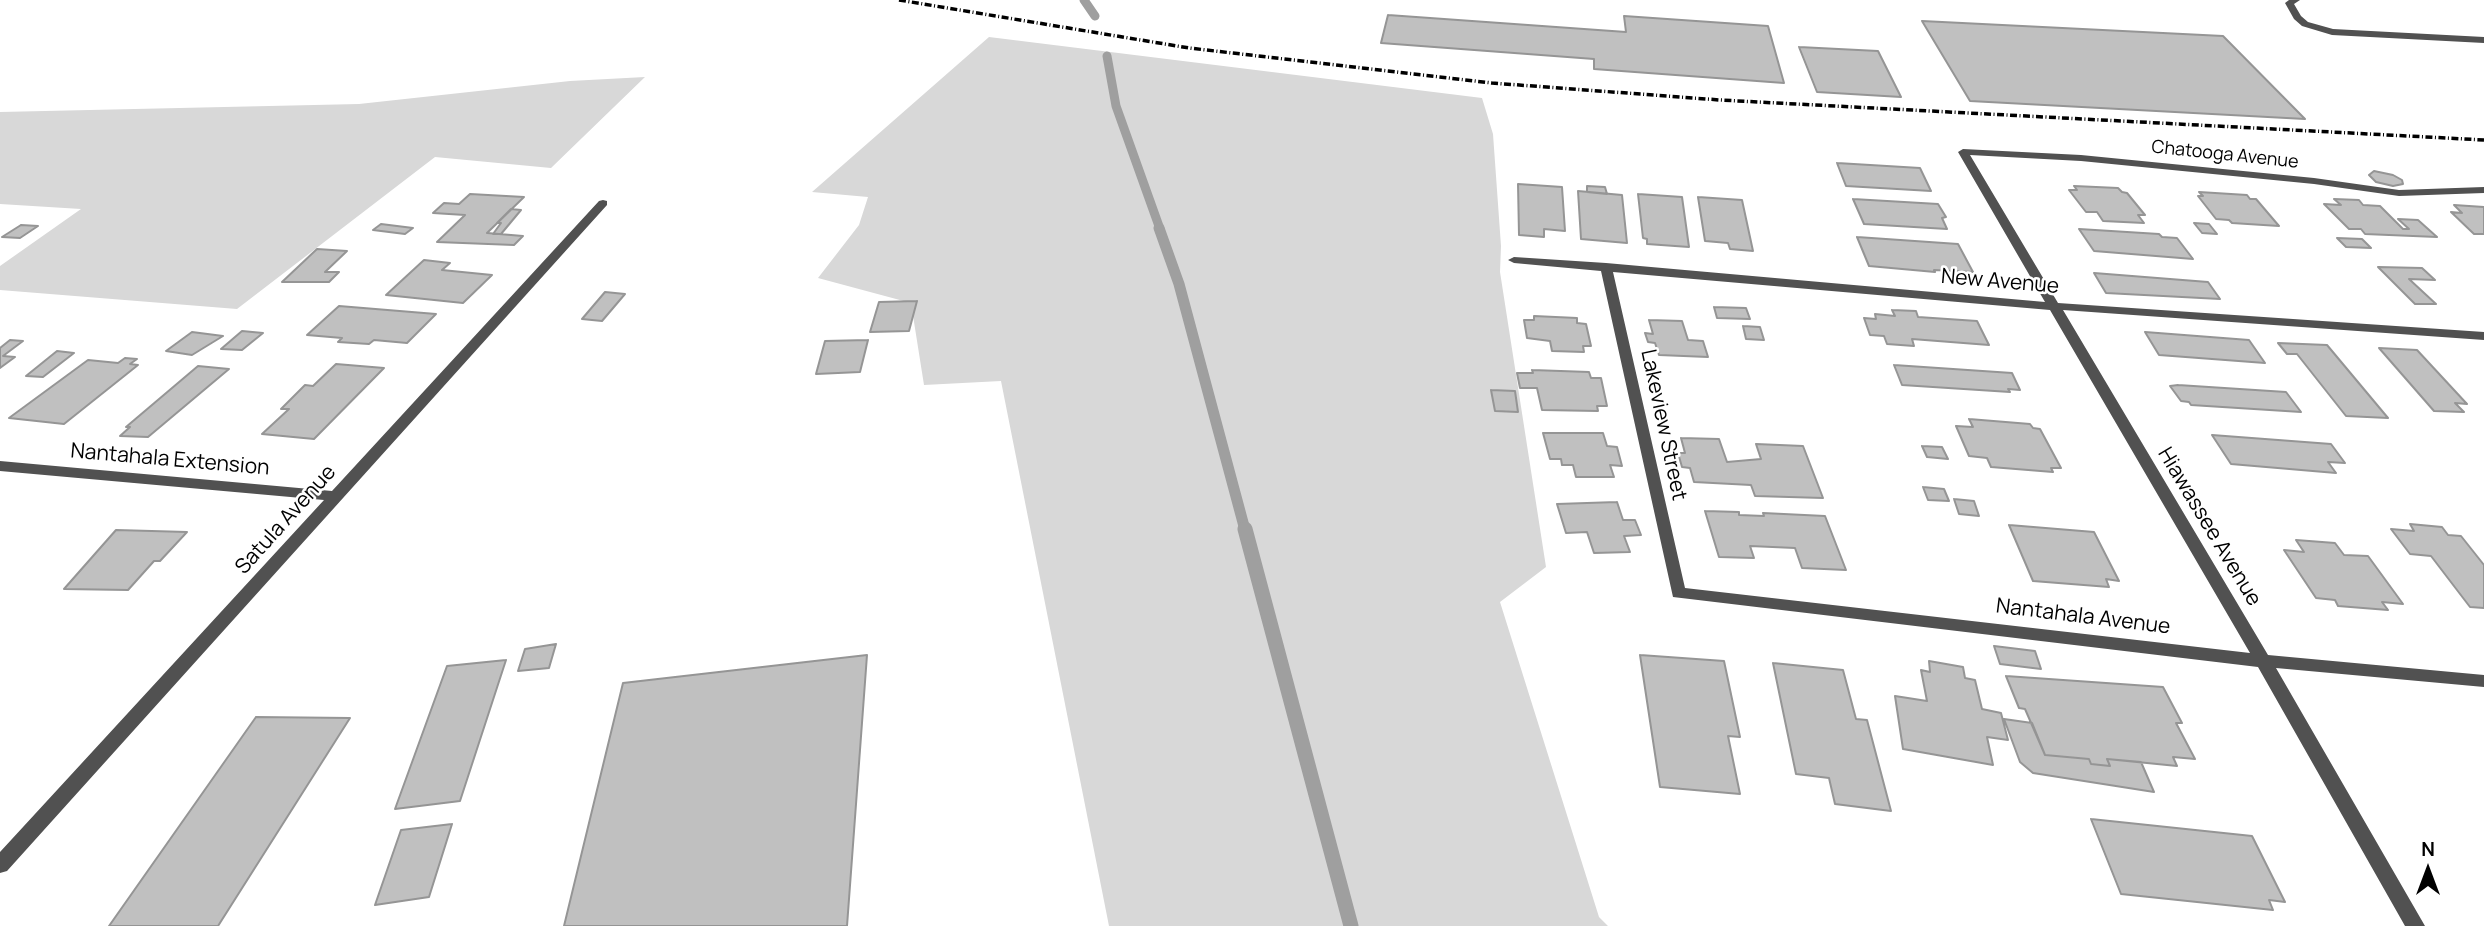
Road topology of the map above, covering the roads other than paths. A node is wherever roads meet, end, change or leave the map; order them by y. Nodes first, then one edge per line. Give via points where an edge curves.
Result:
1 (2297, 0) edge
2 (2484, 40) edge
3 (1963, 152) joint
4 (2484, 190) edge
5 (603, 202) dead end
6 (1514, 260) dead end
7 (1606, 267) junction
8 (2051, 306) junction
9 (2484, 336) edge
10 (0, 466) edge
11 (337, 496) junction
12 (1678, 593) joint
13 (2263, 661) junction
14 (2484, 681) edge
15 (0, 865) edge
16 (2415, 926) edge

1 - 2 street via 2289,3 2305,24 2332,32
3 - 4 street, Chatooga Avenue via 2081,158 2399,193
3 - 8 street, Hiawassee Avenue
5 - 11 street, Satula Avenue
6 - 7 street, New Avenue
7 - 8 street, New Avenue
7 - 12 street, Lakeview Street
8 - 9 street, New Avenue
8 - 13 street, Hiawassee Avenue
10 - 11 street, Nantahala Extension
11 - 15 street, Satula Avenue
12 - 13 street, Nantahala Avenue
13 - 14 street, Nantahala Avenue
13 - 16 street, Hiawassee Avenue

